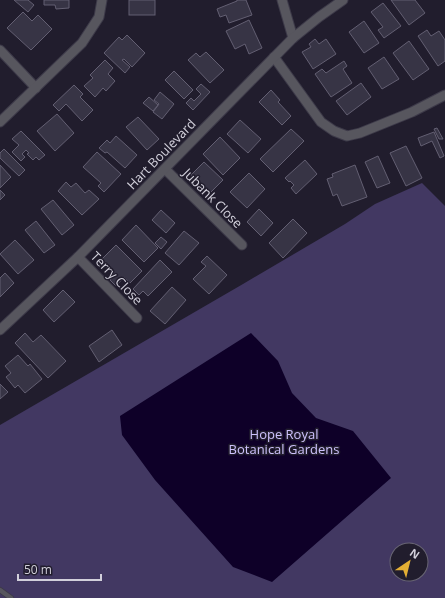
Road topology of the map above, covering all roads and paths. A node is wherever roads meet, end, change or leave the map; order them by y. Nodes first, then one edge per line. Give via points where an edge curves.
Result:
1 (102, 0) edge
2 (282, 0) edge
3 (343, 0) edge
4 (293, 38) junction
5 (0, 50) edge
6 (274, 57) junction
7 (36, 88) junction
8 (445, 95) edge
9 (0, 122) edge
10 (165, 169) junction
11 (242, 245) dead end
12 (78, 257) junction
13 (137, 318) dead end
14 (0, 330) edge
15 (0, 590) edge
16 (11, 598) edge

1 - 7 street via 99,17 82,43
2 - 4 street
3 - 4 street, Hart Boulevard
4 - 6 street, Hart Boulevard
5 - 7 street
6 - 8 street via 321,122 347,136 406,115
6 - 10 street, Hart Boulevard
7 - 9 street
10 - 11 street, Jubank Close
10 - 12 street, Hart Boulevard
12 - 13 street, Terry Close
12 - 14 street, Hart Boulevard
15 - 16 lane

